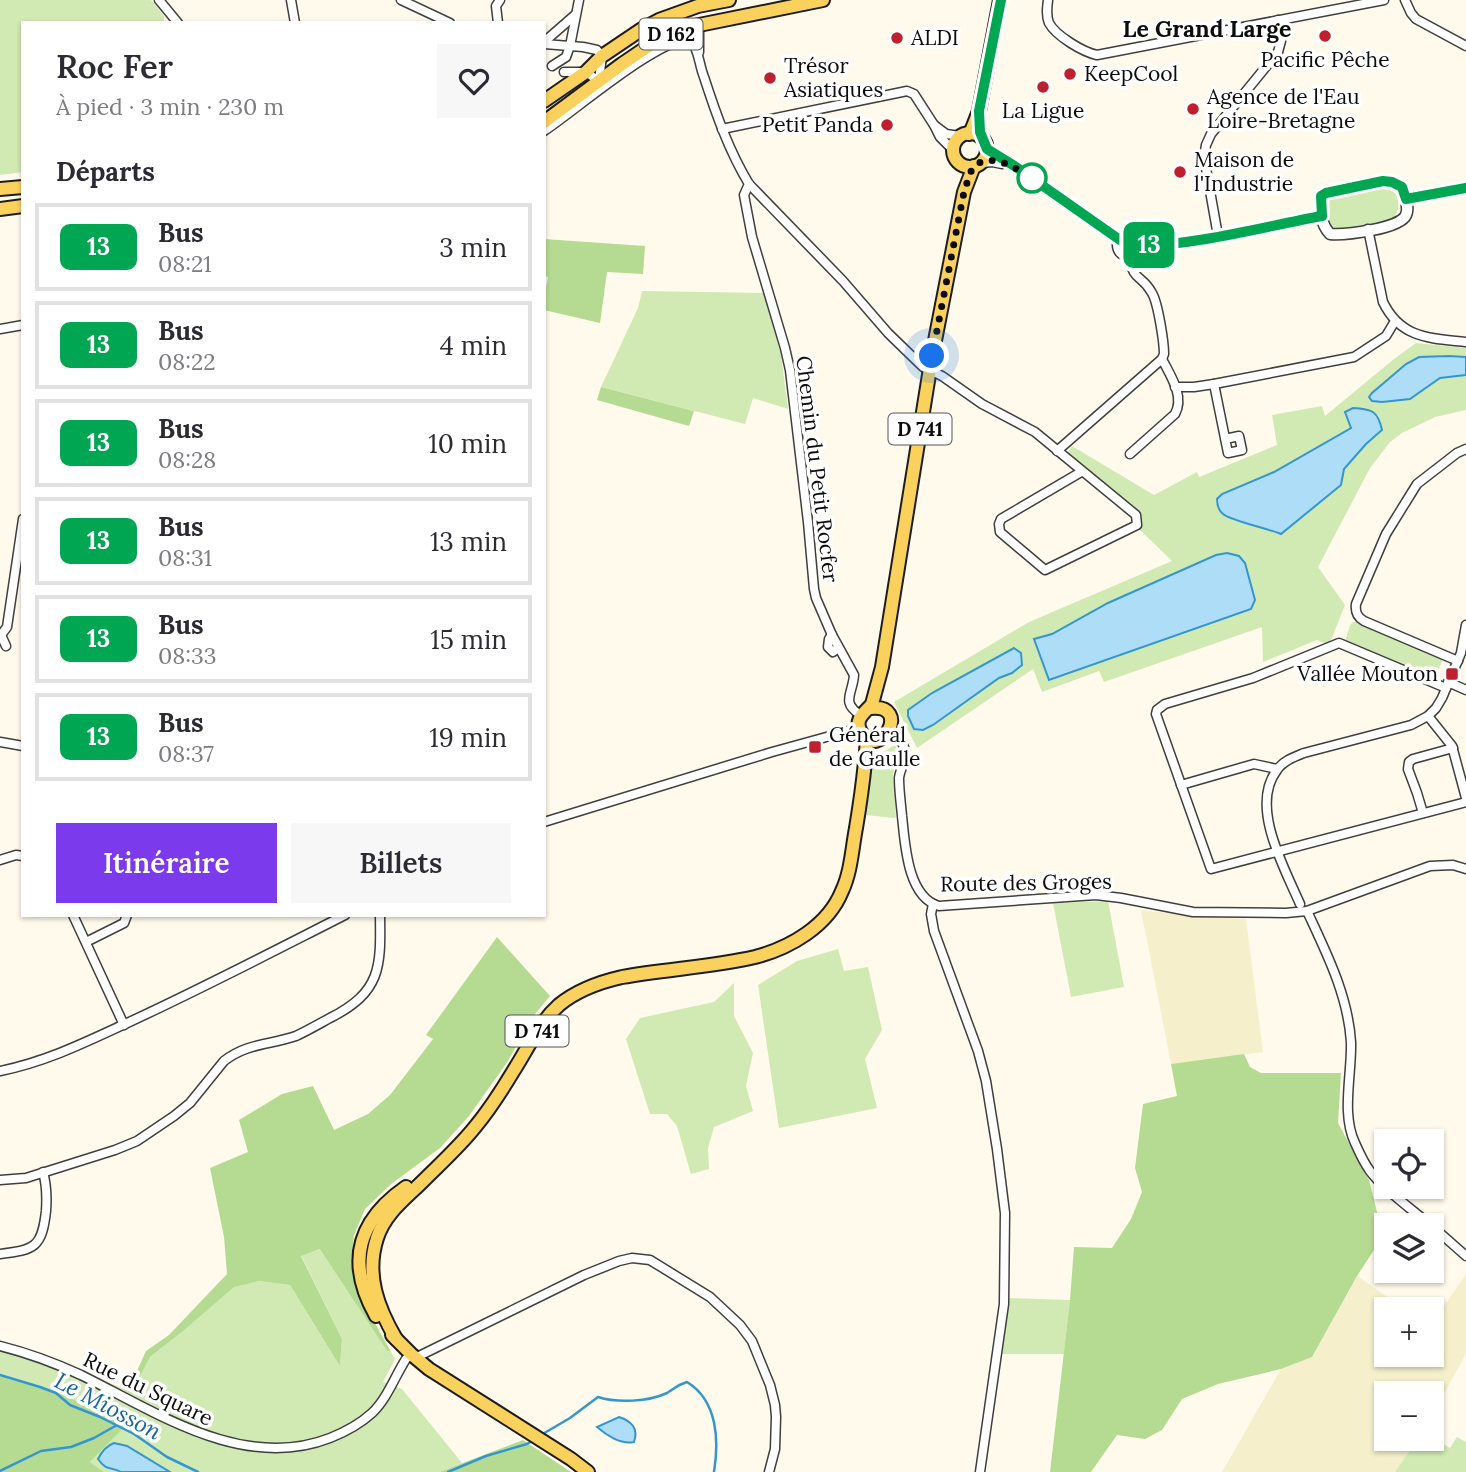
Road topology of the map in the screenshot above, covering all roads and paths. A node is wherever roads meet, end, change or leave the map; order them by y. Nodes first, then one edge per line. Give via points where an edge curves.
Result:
1 (174, 0) edge
2 (291, 0) edge
3 (401, 0) edge
4 (500, 0) edge
5 (579, 0) edge
6 (729, 0) edge
7 (822, 0) edge
8 (1048, 0) edge
9 (1384, 0) edge
10 (1405, 0) edge
11 (1000, 1) edge
12 (161, 3) edge
13 (575, 15) junction
14 (1278, 20) junction
15 (176, 21) edge
16 (295, 21) edge
17 (446, 21) edge
18 (498, 21) edge
19 (699, 25) junction
20 (546, 41) edge
21 (546, 43) edge
22 (570, 46) junction
23 (1466, 46) edge
24 (602, 57) junction
25 (699, 58) junction
26 (547, 63) edge
27 (564, 72) junction
28 (586, 72) junction
29 (601, 84) junction
30 (566, 86) junction
31 (546, 100) edge
32 (546, 121) edge
33 (934, 125) junction
34 (546, 129) edge
35 (722, 130) junction
36 (953, 150) joint
37 (974, 150) junction
38 (749, 184) junction
39 (21, 187) edge
40 (1466, 188) edge
41 (0, 189) edge
42 (1406, 199) junction
43 (21, 206) edge
44 (0, 209) edge
45 (1322, 216) junction
46 (1368, 229) junction
47 (1218, 236) junction
48 (1120, 240) junction
49 (1140, 246) junction
50 (1129, 255) junction
51 (1395, 321) junction
52 (21, 325) edge
53 (0, 329) edge
54 (1466, 342) edge
55 (1162, 359) junction
56 (930, 370) junction
57 (1214, 384) junction
58 (1175, 387) junction
59 (1225, 439) dead end
60 (1466, 449) edge
61 (1057, 451) junction
62 (1130, 454) dead end
63 (1081, 472) junction
64 (21, 532) edge
65 (1466, 625) edge
66 (1, 635) edge
67 (1465, 645) edge
68 (6, 646) dead end
69 (1458, 661) junction
70 (882, 667) junction
71 (1447, 685) junction
72 (1466, 690) edge
73 (884, 710) junction
74 (1428, 716) junction
75 (867, 726) junction
76 (890, 731) junction
77 (0, 742) edge
78 (21, 746) edge
79 (1453, 748) junction
80 (1277, 769) junction
81 (1181, 785) junction
82 (1466, 800) edge
83 (1423, 813) junction
84 (546, 821) edge
85 (1277, 851) junction
86 (21, 856) edge
87 (0, 860) edge
88 (1466, 869) edge
89 (933, 904) junction
90 (1303, 907) junction
91 (74, 917) edge
92 (126, 917) edge
93 (341, 917) edge
94 (380, 917) edge
95 (86, 942) junction
96 (124, 1024) junction
97 (0, 1071) edge
98 (43, 1172) junction
99 (0, 1180) edge
100 (1415, 1213) edge
101 (1444, 1237) edge
102 (0, 1254) edge
103 (1466, 1256) edge
104 (0, 1346) edge
105 (413, 1356) junction
106 (588, 1472) edge
107 (769, 1472) edge
108 (980, 1472) edge

1 - 12 street
2 - 16 street
3 - 17 street
4 - 18 street
5 - 13 street
6 - 24 main road, D 162 via 659,20
7 - 19 main road, D 162
8 - 14 street via 1047,14 1055,30 1081,50 1097,55
9 - 14 street
10 - 23 street via 1416,19
11 - 37 main road, D 741
12 - 15 street
13 - 20 street
13 - 22 street
14 - 47 street via 1282,41 1278,52 1206,145 1205,169
19 - 25 street
19 - 29 main road, D 162 via 650,45
21 - 22 street
22 - 24 street via 597,50
22 - 26 street via 566,57
24 - 28 main road, D 162
24 - 29 street
25 - 29 street via 693,42 683,39
25 - 35 street
26 - 27 street
27 - 28 street
27 - 30 street
28 - 29 street
28 - 30 main road, D 162
29 - 32 main road, D 162
29 - 34 street
30 - 31 main road, D 162
33 - 35 street via 914,94 907,91
33 - 36 street
33 - 37 street
35 - 38 street
36 - 37 main road via 956,140
37 - 48 street via 1016,167
37 - 56 main road, D 741 via 964,174
38 - 56 street via 888,333
38 - 75 street, Chemin du Petit Rocfer via 744,195 750,224 790,370 814,589 854,675 849,706
39 - 41 main road
40 - 42 street
42 - 45 street via 1402,187 1383,181 1326,193 1321,196
42 - 46 street via 1407,213 1401,221
43 - 44 main road
45 - 46 street via 1330,234
45 - 47 street
46 - 51 street via 1383,302
47 - 49 street
48 - 49 street via 1132,234
48 - 50 street via 1121,252
49 - 50 street
50 - 55 street via 1133,273 1154,299
51 - 54 street via 1420,336
51 - 57 street via 1386,336 1354,357
52 - 53 street
55 - 58 street
55 - 61 street
56 - 61 street via 1035,432
56 - 70 main road, D 741
57 - 58 street
57 - 59 street
58 - 62 street via 1179,405 1175,414
60 - 69 street via 1417,484 1386,534 1356,604 1364,621
61 - 63 street
63 - 63 street via 999,524 1000,532 1045,570 1137,525 1136,516
64 - 66 street via 7,627
65 - 67 street
66 - 68 street
67 - 69 street
69 - 71 street
70 - 73 main road, D 741
70 - 75 main road, D 741
71 - 72 street
71 - 74 street
71 - 81 street via 1339,643 1253,678 1160,706 1157,719
73 - 75 main road via 880,708
73 - 76 main road via 892,722
74 - 79 street
74 - 80 street via 1411,725 1304,752
75 - 76 main road via 883,738
75 - 84 street
75 - 105 main road, D 741 via 865,775 847,879 820,923 763,955 622,977 573,995 550,1014 503,1089 463,1141 436,1167 386,1202 371,1220 359,1267 364,1291 376,1316
76 - 89 street, Route des Groges via 905,751 899,781 909,868 923,896
77 - 78 street
79 - 82 street
79 - 83 street via 1409,762
80 - 81 street via 1254,764
80 - 85 street via 1266,808
81 - 85 street via 1211,869
82 - 83 street
83 - 85 street
85 - 90 street
86 - 87 street
88 - 90 street, Route des Groges via 1430,866
89 - 90 street, Route des Groges via 1096,895 1193,912 1286,913
89 - 108 street via 934,931 986,1081 1005,1213 1004,1304
90 - 100 street via 1336,976 1348,1019 1348,1122 1353,1141 1371,1173
91 - 95 street
92 - 95 street via 124,923
93 - 96 street
94 - 98 street via 379,965 369,990 358,1001 296,1036 231,1055 190,1103 137,1140
95 - 96 street
96 - 97 street via 44,1060
98 - 99 street
98 - 102 street via 47,1190 39,1241 29,1249
101 - 103 street
104 - 105 street, Rue du Square via 78,1374 194,1434 265,1449 307,1447 355,1425 374,1411 406,1359
105 - 106 main road, D 741
105 - 107 street via 607,1266 632,1258 650,1260 710,1297 752,1341 775,1405 775,1449

